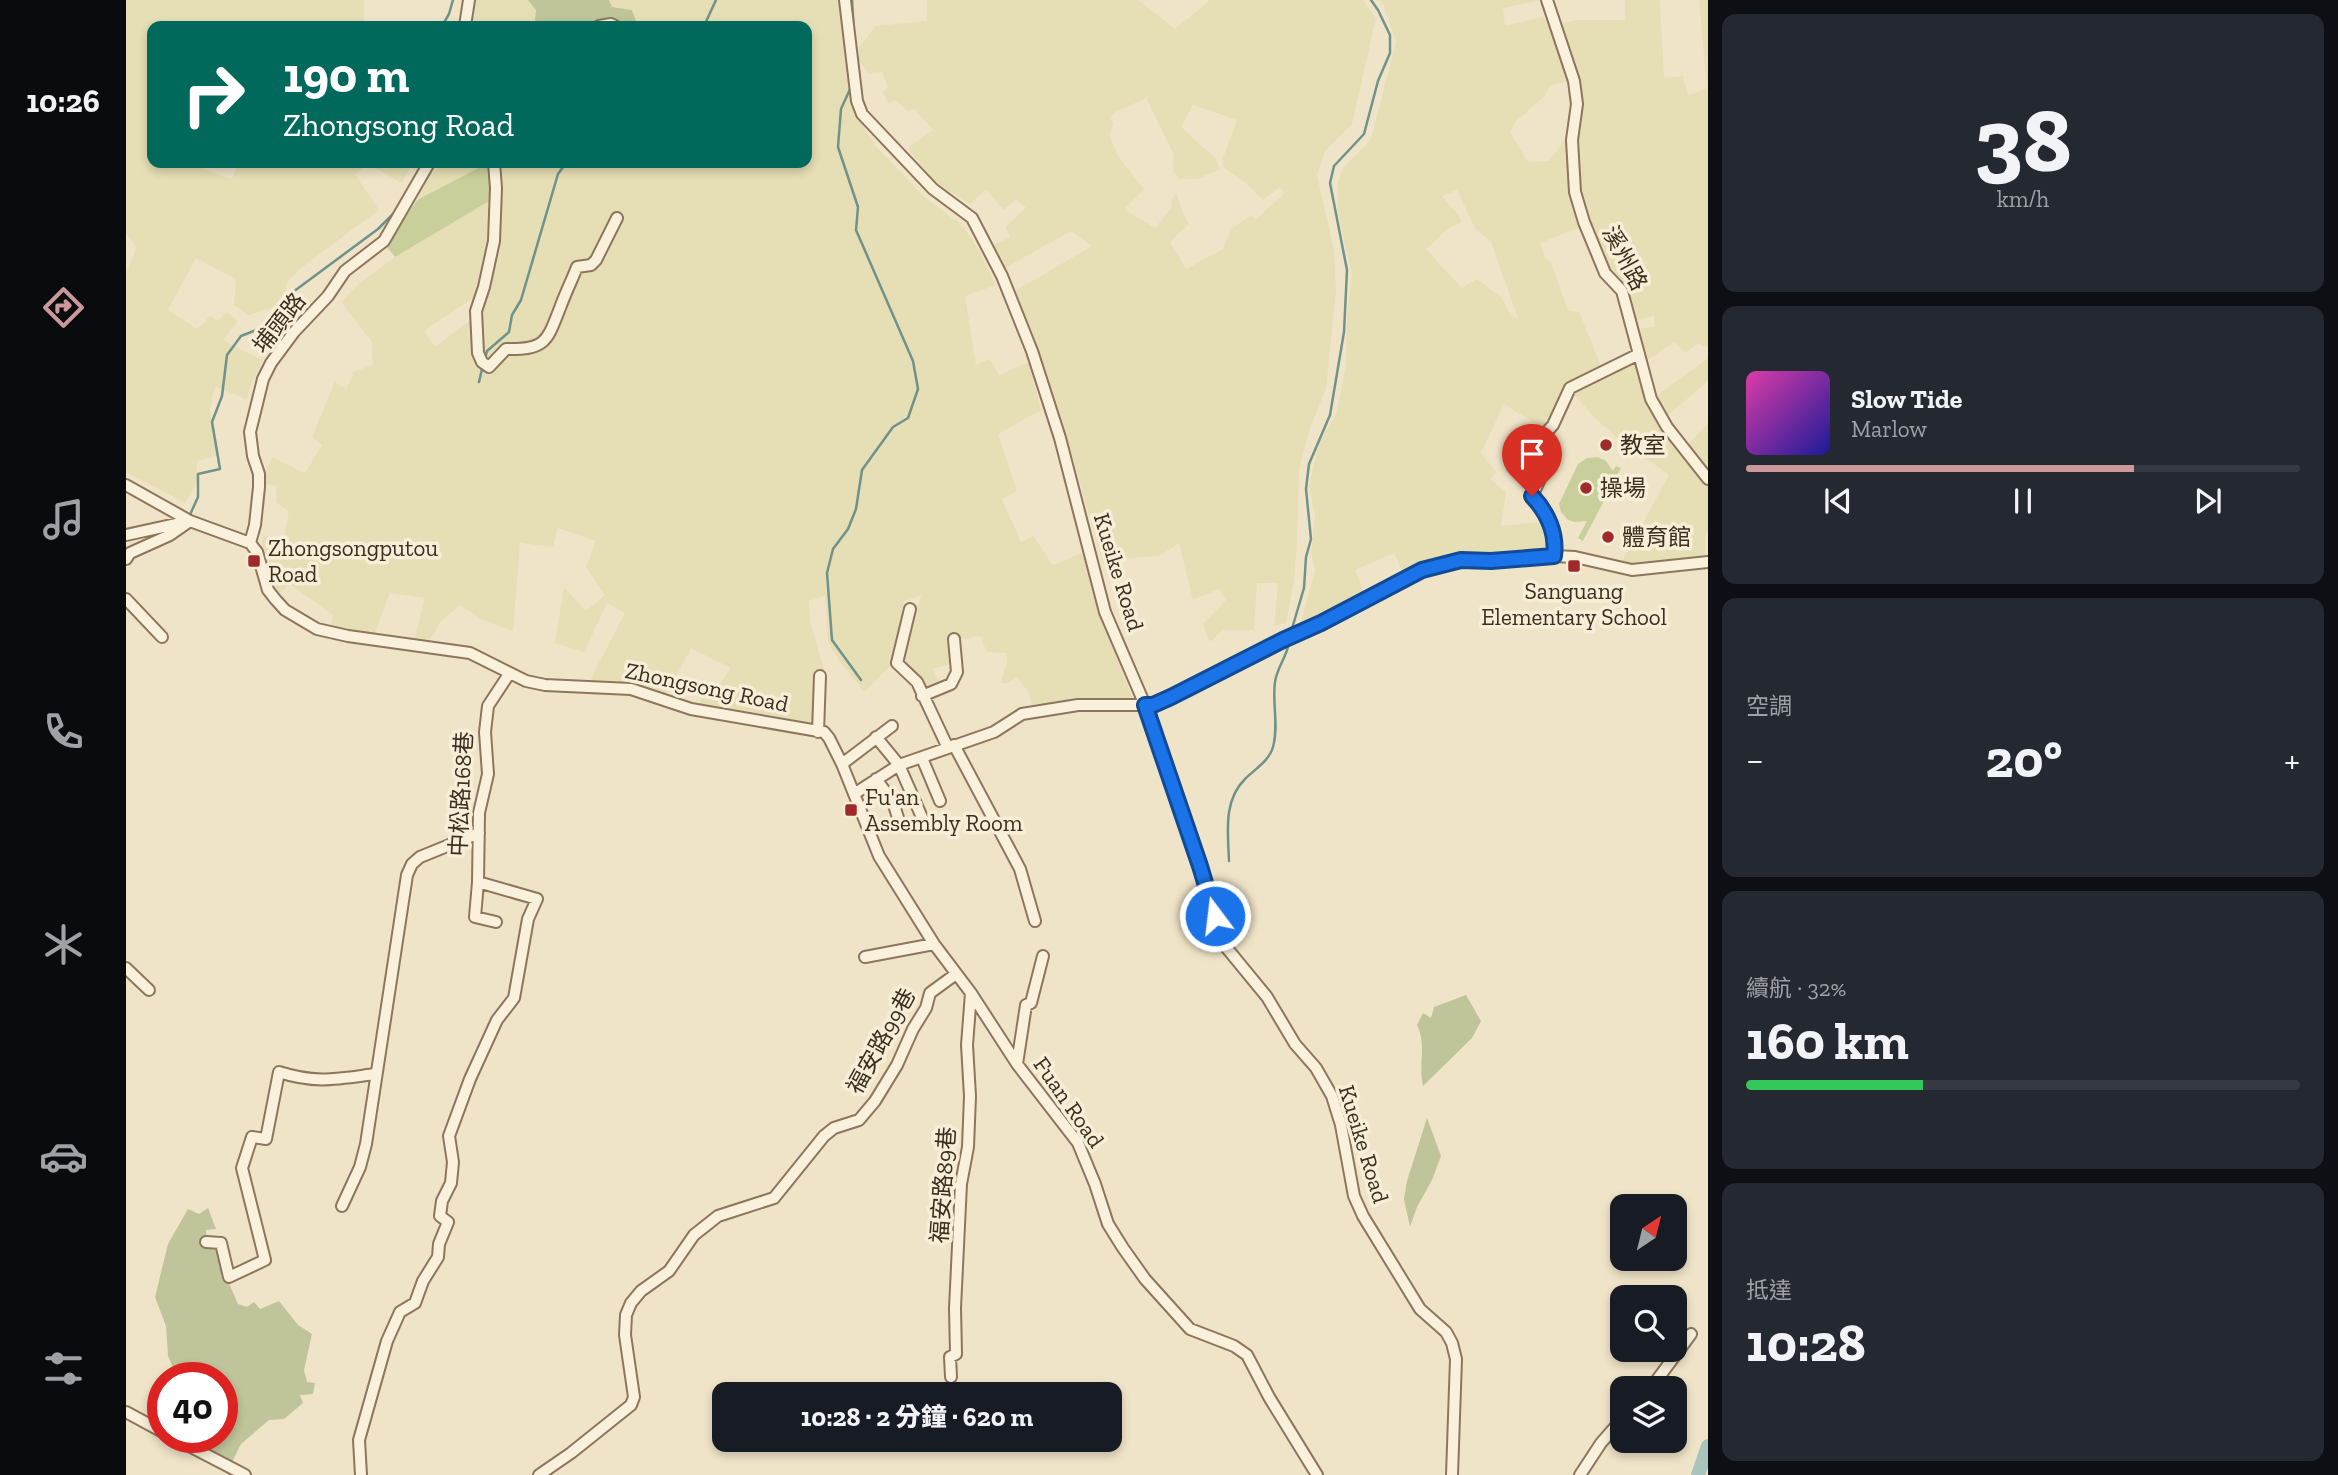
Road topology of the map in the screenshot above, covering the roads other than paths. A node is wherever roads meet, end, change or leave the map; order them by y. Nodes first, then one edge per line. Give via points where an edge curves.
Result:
1 (469, 0) edge
2 (845, 0) edge
3 (1547, 0) edge
4 (466, 21) edge
5 (426, 168) edge
6 (494, 168) edge
7 (617, 218) dead end
8 (1639, 354) junction
9 (1708, 479) edge
10 (126, 485) edge
11 (190, 522) junction
12 (126, 535) edge
13 (250, 543) junction
14 (1554, 556) junction
15 (126, 559) edge
16 (1708, 562) edge
17 (126, 599) edge
18 (910, 609) dead end
19 (162, 637) dead end
20 (954, 639) dead end
21 (509, 674) junction
22 (820, 676) dead end
23 (922, 696) junction
24 (1145, 705) junction
25 (892, 726) dead end
26 (818, 732) junction
27 (876, 737) junction
28 (951, 747) junction
29 (922, 758) junction
30 (842, 764) junction
31 (899, 765) junction
32 (876, 779) junction
33 (853, 794) junction
34 (940, 801) dead end
35 (925, 822) dead end
36 (900, 824) dead end
37 (480, 833) junction
38 (478, 882) junction
39 (1035, 921) dead end
40 (496, 922) dead end
41 (933, 944) junction
42 (1043, 956) dead end
43 (865, 957) dead end
44 (126, 968) edge
45 (956, 974) junction
46 (149, 990) dead end
47 (971, 993) junction
48 (1017, 1064) junction
49 (375, 1074) junction
50 (342, 1206) dead end
51 (206, 1242) dead end
52 (1691, 1334) dead end
53 (1660, 1376) edge
54 (951, 1377) dead end
55 (126, 1412) edge
56 (147, 1423) edge
57 (1610, 1433) edge
58 (203, 1453) edge
59 (245, 1475) edge
60 (361, 1475) edge
61 (540, 1475) edge
62 (1317, 1475) edge
63 (1452, 1475) edge
64 (1580, 1475) edge

1 - 4 street
2 - 24 street, Kueike Road via 856,101 862,114 933,189 972,218 1002,276 1060,438 1105,612
3 - 8 street, 溪州路 via 1574,81 1575,192 1593,248 1605,273 1622,291
5 - 13 street, 埔頭路 via 384,241 345,271 294,332 263,379 250,432 259,474 256,525
6 - 7 street via 494,241 476,311 478,353 489,367 506,348 532,347 550,337 578,267 596,260
8 - 9 street, 溪州路 via 1651,399
8 - 14 street via 1570,388 1539,446 1549,460 1532,496 1549,521
10 - 11 street
11 - 12 street
11 - 13 street
11 - 15 street
13 - 21 street, Zhongsong Road via 275,599 317,629 470,653
14 - 16 street via 1632,570
14 - 24 street via 1461,560 1422,570 1171,697
17 - 19 street
18 - 23 street via 897,663 917,682
20 - 23 street via 957,672 951,684
21 - 26 street, Zhongsong Road via 545,685 631,689 691,709
21 - 37 street, 中松路168巷 via 488,706 488,774 479,813
22 - 26 street
23 - 28 street
24 - 28 street via 1079,705 1022,714 993,732
24 - 63 street, Kueike Road via 1209,891 1221,941 1268,997 1295,1044 1316,1068 1332,1096 1354,1196 1363,1216 1420,1309 1452,1343 1456,1359
25 - 27 street
26 - 30 street via 829,738
27 - 30 street
27 - 31 street
28 - 29 street
28 - 39 street via 1020,869
29 - 31 street
29 - 34 street
30 - 33 street
31 - 32 street
31 - 35 street
32 - 33 street
32 - 36 street via 893,802
33 - 41 street, Fuan Road via 879,856
37 - 38 street, 中松路168巷
37 - 49 street via 419,857 407,875
38 - 40 street via 475,917
38 - 60 street, 中松路168巷 via 537,899 528,919 514,998 497,1020 449,1136 451,1183 440,1216 448,1222 438,1256 415,1303 400,1312 387,1341 359,1440
41 - 43 street
41 - 45 street, Fuan Road
42 - 48 street via 1031,1003 1026,1005
44 - 46 street
45 - 47 street, Fuan Road
45 - 61 street, 福安路99巷 via 930,993 897,1065 859,1120 824,1136 775,1198 718,1216 702,1228 669,1271 641,1291 626,1315 631,1405
47 - 48 street, Fuan Road
47 - 54 street, 福安路89巷 via 968,1147 961,1184 956,1353 950,1357
48 - 62 street, Fuan Road via 1077,1143 1108,1224 1145,1279 1189,1329 1247,1355
49 - 50 street via 360,1167
49 - 51 street via 303,1080 279,1072 265,1139 252,1137 242,1168 265,1260 229,1277 221,1243
52 - 53 street
55 - 56 street
57 - 64 street
58 - 59 street

